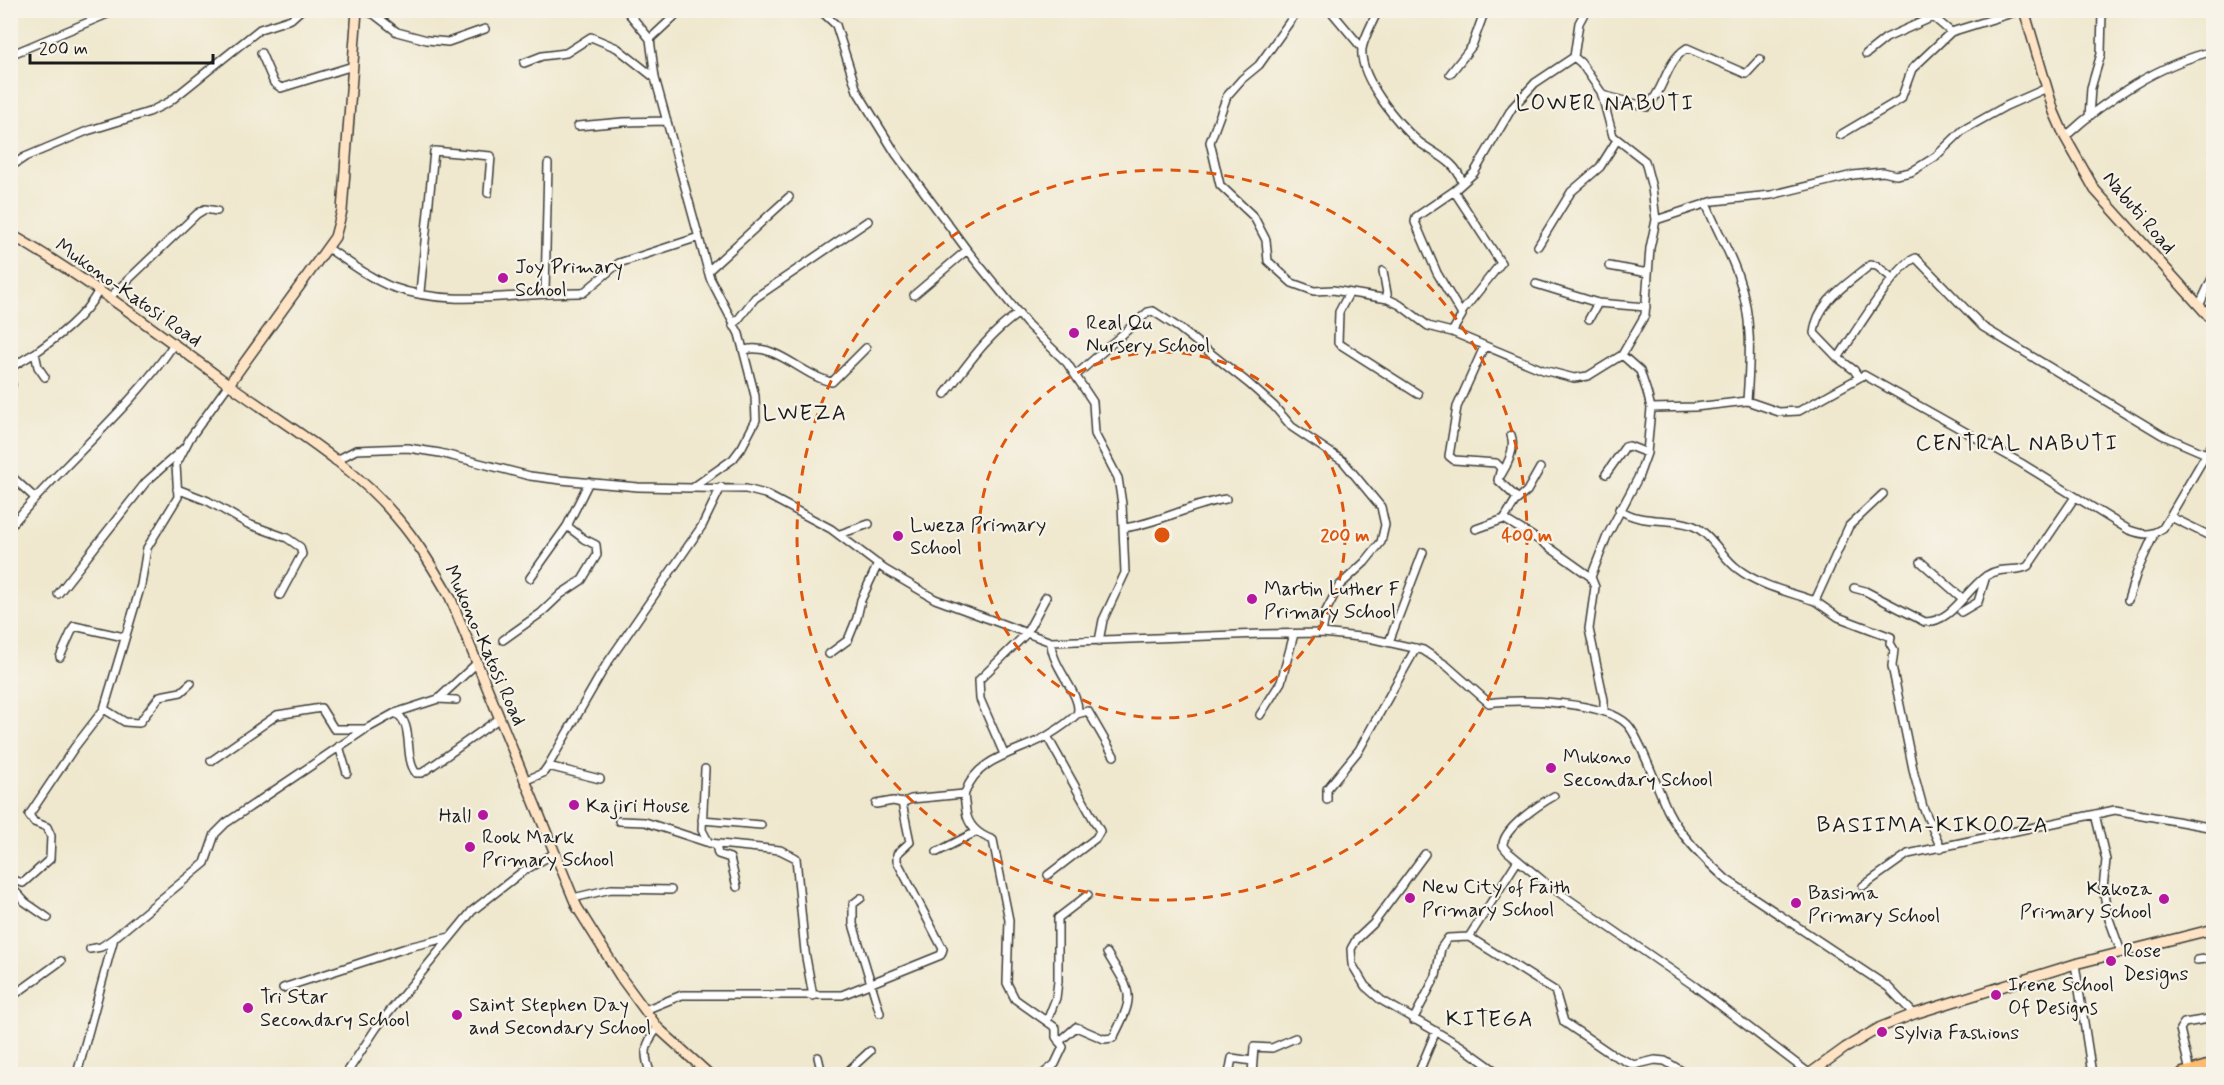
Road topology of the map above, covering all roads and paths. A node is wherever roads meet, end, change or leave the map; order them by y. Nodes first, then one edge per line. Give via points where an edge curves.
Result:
1 (117, 10) edge
2 (301, 10) edge
3 (357, 10) edge
4 (364, 10) edge
5 (626, 10) edge
6 (681, 10) edge
7 (788, 10) edge
8 (804, 10) edge
9 (820, 10) edge
10 (1298, 10) edge
11 (1330, 10) edge
12 (1378, 10) edge
13 (1485, 10) edge
14 (1586, 10) edge
15 (1925, 10) edge
16 (2023, 10) edge
17 (2102, 12) edge
18 (1933, 17) junction
19 (484, 29) dead end
20 (1951, 32) junction
21 (650, 39) junction
22 (1362, 48) junction
23 (2214, 51) edge
24 (261, 53) dead end
25 (1866, 54) dead end
26 (10, 55) edge
27 (1574, 57) junction
28 (1761, 59) dead end
29 (524, 63) dead end
30 (353, 66) junction
31 (1450, 74) dead end
32 (656, 78) junction
33 (2047, 88) junction
34 (1602, 95) junction
35 (2089, 117) junction
36 (667, 122) junction
37 (578, 126) dead end
38 (1839, 135) dead end
39 (2064, 136) junction
40 (1617, 140) junction
41 (548, 164) dead end
42 (10, 167) edge
43 (1462, 182) junction
44 (1454, 191) junction
45 (488, 193) dead end
46 (789, 197) dead end
47 (1706, 203) junction
48 (217, 211) dead end
49 (1656, 220) junction
50 (868, 221) dead end
51 (10, 234) edge
52 (699, 237) junction
53 (1538, 246) dead end
54 (329, 249) junction
55 (967, 250) junction
56 (1609, 266) dead end
57 (708, 271) junction
58 (1383, 271) dead end
59 (1648, 273) junction
60 (2214, 274) edge
61 (1892, 278) junction
62 (1536, 284) dead end
63 (98, 292) junction
64 (420, 292) junction
65 (545, 292) junction
66 (1348, 294) junction
67 (914, 295) dead end
68 (108, 299) junction
69 (1388, 300) junction
70 (1598, 303) junction
71 (2199, 306) junction
72 (1646, 307) junction
73 (1019, 313) junction
74 (1461, 313) junction
75 (1589, 319) dead end
76 (2214, 322) edge
77 (733, 326) junction
78 (1452, 332) junction
79 (174, 344) junction
80 (1484, 347) junction
81 (866, 348) dead end
82 (745, 350) junction
83 (35, 353) junction
84 (1622, 355) junction
85 (1838, 358) junction
86 (10, 368) edge
87 (1076, 375) junction
88 (1858, 376) junction
89 (45, 377) dead end
90 (229, 384) junction
91 (945, 394) dead end
92 (1418, 394) dead end
93 (1747, 401) junction
94 (1651, 408) junction
95 (1512, 435) dead end
96 (2214, 441) edge
97 (186, 447) junction
98 (1647, 453) junction
99 (2206, 454) junction
100 (335, 462) junction
101 (1540, 468) dead end
102 (1606, 474) dead end
103 (10, 475) edge
104 (1498, 480) junction
105 (589, 482) junction
106 (695, 486) junction
107 (721, 487) junction
108 (177, 489) junction
109 (1884, 494) dead end
110 (2075, 497) junction
111 (35, 498) junction
112 (1226, 499) dead end
113 (1516, 501) junction
114 (1619, 509) junction
115 (2171, 517) junction
116 (1504, 519) junction
117 (869, 524) dead end
118 (567, 526) junction
119 (10, 527) edge
120 (1124, 528) junction
121 (1476, 529) dead end
122 (840, 534) junction
123 (2154, 534) junction
124 (2214, 538) edge
125 (1423, 552) dead end
126 (1921, 562) dead end
127 (878, 564) junction
128 (1986, 576) junction
129 (1591, 577) junction
130 (530, 578) dead end
131 (1854, 588) dead end
132 (58, 594) dead end
133 (280, 595) dead end
134 (1046, 597) dead end
135 (1962, 598) junction
136 (2128, 600) dead end
137 (1815, 601) junction
138 (1961, 612) dead end
139 (1322, 633) junction
140 (1026, 634) junction
141 (1294, 634) junction
142 (124, 637) junction
143 (503, 640) dead end
144 (1099, 641) junction
145 (1050, 642) junction
146 (1389, 642) junction
147 (1416, 648) junction
148 (829, 654) dead end
149 (60, 657) dead end
150 (477, 663) junction
151 (191, 683) dead end
152 (438, 699) junction
153 (456, 700) dead end
154 (104, 709) junction
155 (1604, 711) junction
156 (394, 713) junction
157 (1077, 714) junction
158 (1260, 716) dead end
159 (500, 718) junction
160 (366, 729) junction
161 (1047, 736) junction
162 (339, 746) junction
163 (1004, 754) junction
164 (1114, 756) dead end
165 (211, 761) dead end
166 (548, 766) junction
167 (705, 769) dead end
168 (347, 773) dead end
169 (600, 779) dead end
170 (524, 781) junction
171 (964, 794) junction
172 (1554, 796) dead end
173 (1328, 800) dead end
174 (902, 803) junction
175 (876, 804) dead end
176 (2095, 814) junction
177 (702, 820) junction
178 (619, 821) dead end
179 (761, 825) dead end
180 (2214, 828) edge
181 (976, 832) junction
182 (712, 844) junction
183 (1941, 848) junction
184 (936, 852) dead end
185 (554, 854) junction
186 (1425, 854) dead end
187 (1518, 860) junction
188 (1048, 875) dead end
189 (10, 879) edge
190 (10, 886) edge
191 (1863, 886) dead end
192 (737, 887) dead end
193 (671, 890) dead end
194 (1088, 895) dead end
195 (573, 898) junction
196 (861, 898) dead end
197 (48, 918) dead end
198 (2214, 929) edge
199 (450, 937) junction
200 (1469, 937) junction
201 (114, 938) junction
202 (90, 949) dead end
203 (2121, 952) junction
204 (1107, 953) dead end
205 (2214, 957) edge
206 (2197, 960) dead end
207 (61, 961) dead end
208 (2075, 964) junction
209 (872, 982) junction
210 (283, 988) dead end
211 (813, 996) junction
212 (10, 998) edge
213 (645, 1010) junction
214 (880, 1013) dead end
215 (1914, 1014) junction
216 (2209, 1019) dead end
217 (1413, 1020) junction
218 (1047, 1021) junction
219 (658, 1028) junction
220 (1436, 1031) junction
221 (1294, 1038) dead end
222 (1059, 1042) junction
223 (870, 1051) dead end
224 (818, 1057) dead end
225 (1252, 1061) junction
226 (1634, 1065) junction
227 (2214, 1065) edge
228 (2186, 1073) edge
229 (77, 1074) edge
230 (346, 1074) edge
231 (651, 1074) edge
232 (709, 1074) edge
233 (822, 1074) edge
234 (845, 1074) edge
235 (1043, 1074) edge
236 (1229, 1074) edge
237 (1252, 1074) edge
238 (1418, 1074) edge
239 (1500, 1074) edge
240 (1631, 1074) edge
241 (1687, 1074) edge
242 (1810, 1074) edge
243 (2092, 1074) edge

1 - 26 street
2 - 42 street via 295,17 260,29 168,102 149,112 87,130
3 - 30 street
4 - 19 street via 397,32 427,40 448,42
5 - 21 street
6 - 21 street
7 - 8 street
9 - 55 street via 836,25 857,91 878,127
10 - 66 street via 1259,65 1227,96 1210,151 1220,185 1254,217 1264,234 1268,261 1292,283 1314,291
11 - 22 street
12 - 22 street
13 - 31 street via 1474,42
14 - 27 street via 1579,23
15 - 18 street
16 - 20 street
16 - 33 street, Nabuti Road
17 - 35 street via 2101,47
18 - 20 street
18 - 25 street via 1886,38
20 - 38 street via 1912,69 1900,99
21 - 32 street
22 - 43 street via 1366,76 1400,123 1454,166
23 - 35 street via 2165,67
24 - 30 street via 274,83 281,88
27 - 34 street
27 - 43 street via 1531,87 1497,132 1478,169
28 - 34 street via 1746,74 1687,48 1673,61 1647,107
29 - 32 street via 542,56 566,54 591,37 617,48
30 - 54 street via 342,211
32 - 36 street
33 - 39 street, Nabuti Road
33 - 47 street via 1974,124 1911,172 1853,175 1771,195
34 - 40 street
35 - 39 street
36 - 37 street
36 - 52 street
39 - 71 street, Nabuti Road via 2095,190
40 - 49 street via 1645,161
40 - 53 street via 1600,167 1570,192
41 - 65 street
43 - 44 street
44 - 74 street via 1501,263
44 - 74 street via 1420,213 1415,222 1437,273
45 - 64 street via 491,156 434,151
46 - 57 street
47 - 49 street
47 - 93 street via 1738,273 1748,317 1751,351
48 - 68 street via 205,209 197,214
49 - 59 street
50 - 77 street via 755,298
51 - 63 street, Mukono-Katosi Road
52 - 57 street
52 - 65 street via 619,263 583,293
54 - 64 street via 383,283
54 - 90 street
55 - 67 street
55 - 73 street
56 - 59 street
57 - 77 street
58 - 69 street
59 - 72 street
60 - 71 street
61 - 85 street
61 - 85 street via 1870,265 1822,309 1814,333
61 - 99 street via 1916,258 1983,327 2162,435
62 - 70 street
63 - 68 street, Mukono-Katosi Road
63 - 83 street via 69,327
64 - 65 street via 465,299
66 - 69 street
66 - 92 street via 1339,312 1338,343
68 - 79 street, Mukono-Katosi Road
69 - 78 street via 1428,326
70 - 72 street
70 - 75 street
71 - 76 street, Nabuti Road
72 - 84 street
73 - 87 street
73 - 91 street via 999,326
74 - 78 street via 1462,319
77 - 82 street
78 - 80 street
79 - 90 street, Mukono-Katosi Road
79 - 111 street via 143,386
80 - 84 street via 1574,378 1588,376
80 - 104 street via 1457,407 1449,452 1454,460 1496,464 1501,468
81 - 82 street via 832,382 766,348
82 - 106 street via 755,396 755,425 733,459
83 - 86 street
83 - 89 street
84 - 94 street via 1640,371
85 - 88 street
87 - 120 street via 1093,402 1095,434 1118,478
87 - 139 street via 1153,311 1255,389 1292,427 1348,466 1381,507 1384,530 1372,554 1339,586 1326,611
88 - 93 street via 1799,411 1779,412
88 - 110 street via 1864,375
90 - 97 street
90 - 100 street, Mukono-Katosi Road
93 - 94 street
94 - 98 street
95 - 104 street via 1514,443 1508,464
96 - 99 street
97 - 108 street via 176,465
97 - 132 street via 146,482
98 - 102 street via 1625,447
98 - 114 street via 1638,478
99 - 115 street
100 - 105 street via 356,450 408,448 530,476
100 - 150 street, Mukono-Katosi Road via 375,494 417,543 450,597
101 - 113 street
103 - 111 street
104 - 113 street
105 - 106 street
105 - 118 street
106 - 107 street
107 - 122 street via 765,494
107 - 166 street via 702,526 606,665
108 - 133 street via 296,543 302,554
108 - 142 street via 178,497 147,548 141,585
109 - 137 street via 1848,526
110 - 123 street via 2129,530
110 - 128 street via 2028,566 2002,568
111 - 119 street
112 - 120 street via 1192,506 1143,526
113 - 116 street
114 - 129 street
114 - 137 street via 1655,521 1690,524 1731,564 1758,582
115 - 123 street
115 - 124 street
116 - 121 street
116 - 129 street
117 - 122 street
118 - 130 street
118 - 143 street via 596,545 597,555 577,586
120 - 144 street via 1124,576 1103,620
122 - 127 street
123 - 136 street
125 - 146 street
126 - 135 street
127 - 140 street via 946,605
127 - 148 street via 848,640
128 - 135 street
128 - 138 street via 1978,602
129 - 155 street via 1594,587 1589,630
131 - 135 street via 1925,622 1936,622 1951,613
134 - 140 street
137 - 183 street via 1838,617 1891,637 1892,666 1914,774
139 - 141 street
139 - 146 street
140 - 145 street
140 - 163 street via 979,680 980,699
141 - 144 street
141 - 158 street via 1281,682
142 - 149 street via 74,627
142 - 154 street
144 - 145 street
145 - 157 street via 1053,659 1079,703
146 - 147 street
147 - 155 street via 1447,666 1489,703 1560,704
147 - 173 street via 1359,750 1327,789
150 - 152 street
150 - 159 street, Mukono-Katosi Road
151 - 154 street via 181,692 160,696 140,723 125,722
152 - 153 street
152 - 156 street
154 - 189 street via 30,815 34,822 47,827 51,836 50,859 22,883
155 - 215 street via 1628,724 1671,817 1722,876 1888,987
156 - 159 street via 405,723 410,765 418,773
156 - 160 street
157 - 161 street
157 - 164 street via 1088,711
159 - 170 street, Mukono-Katosi Road
160 - 162 street
160 - 165 street via 333,729 321,708 283,713
161 - 163 street
161 - 188 street via 1100,831
162 - 168 street
162 - 201 street via 219,829 205,863
163 - 171 street via 977,772
166 - 169 street
166 - 170 street via 543,773
167 - 177 street
170 - 185 street, Mukono-Katosi Road
171 - 174 street
171 - 181 street via 967,816
172 - 187 street via 1527,815 1503,841 1503,846
174 - 175 street
174 - 209 street via 910,843 897,854 897,861 943,953
176 - 180 street via 2115,810 2138,812
176 - 183 street
176 - 203 street via 2106,860 2103,888 2108,916
177 - 179 street
177 - 182 street via 702,831
178 - 182 street via 645,822
181 - 184 street
181 - 218 street via 993,840 995,846 1009,920 1007,983 1015,999
182 - 192 street via 718,854 730,858
182 - 211 street via 780,850 796,858
183 - 191 street via 1908,854
185 - 195 street, Mukono-Katosi Road
185 - 199 street via 488,898
186 - 217 street via 1373,924 1356,940 1350,955 1365,986
187 - 200 street
187 - 242 street
190 - 197 street
193 - 195 street via 611,889
194 - 218 street via 1058,918 1058,981
195 - 213 street, Mukono-Katosi Road via 602,949
196 - 209 street via 853,904 853,924
198 - 203 street
199 - 210 street
199 - 230 street via 377,1028
200 - 217 street via 1454,936 1444,943 1436,976
200 - 226 street via 1555,991 1564,1022
201 - 202 street
201 - 229 street
203 - 208 street
204 - 222 street via 1130,993 1113,1038 1104,1039 1076,1026
205 - 206 street
207 - 212 street
208 - 215 street
208 - 243 street
209 - 211 street via 842,994
209 - 214 street
211 - 213 street via 682,995
213 - 219 street, Mukono-Katosi Road
215 - 242 street via 1881,1027
216 - 228 street via 2184,1023 2180,1029
217 - 220 street
218 - 222 street via 1056,1028
219 - 231 street via 645,1053
219 - 232 street, Mukono-Katosi Road
220 - 238 street
220 - 239 street
221 - 225 street via 1272,1048 1254,1047
222 - 235 street via 1063,1047 1060,1056
223 - 234 street
224 - 233 street
225 - 236 street via 1232,1058
225 - 237 street
226 - 240 street
226 - 241 street via 1665,1061
227 - 228 highway

